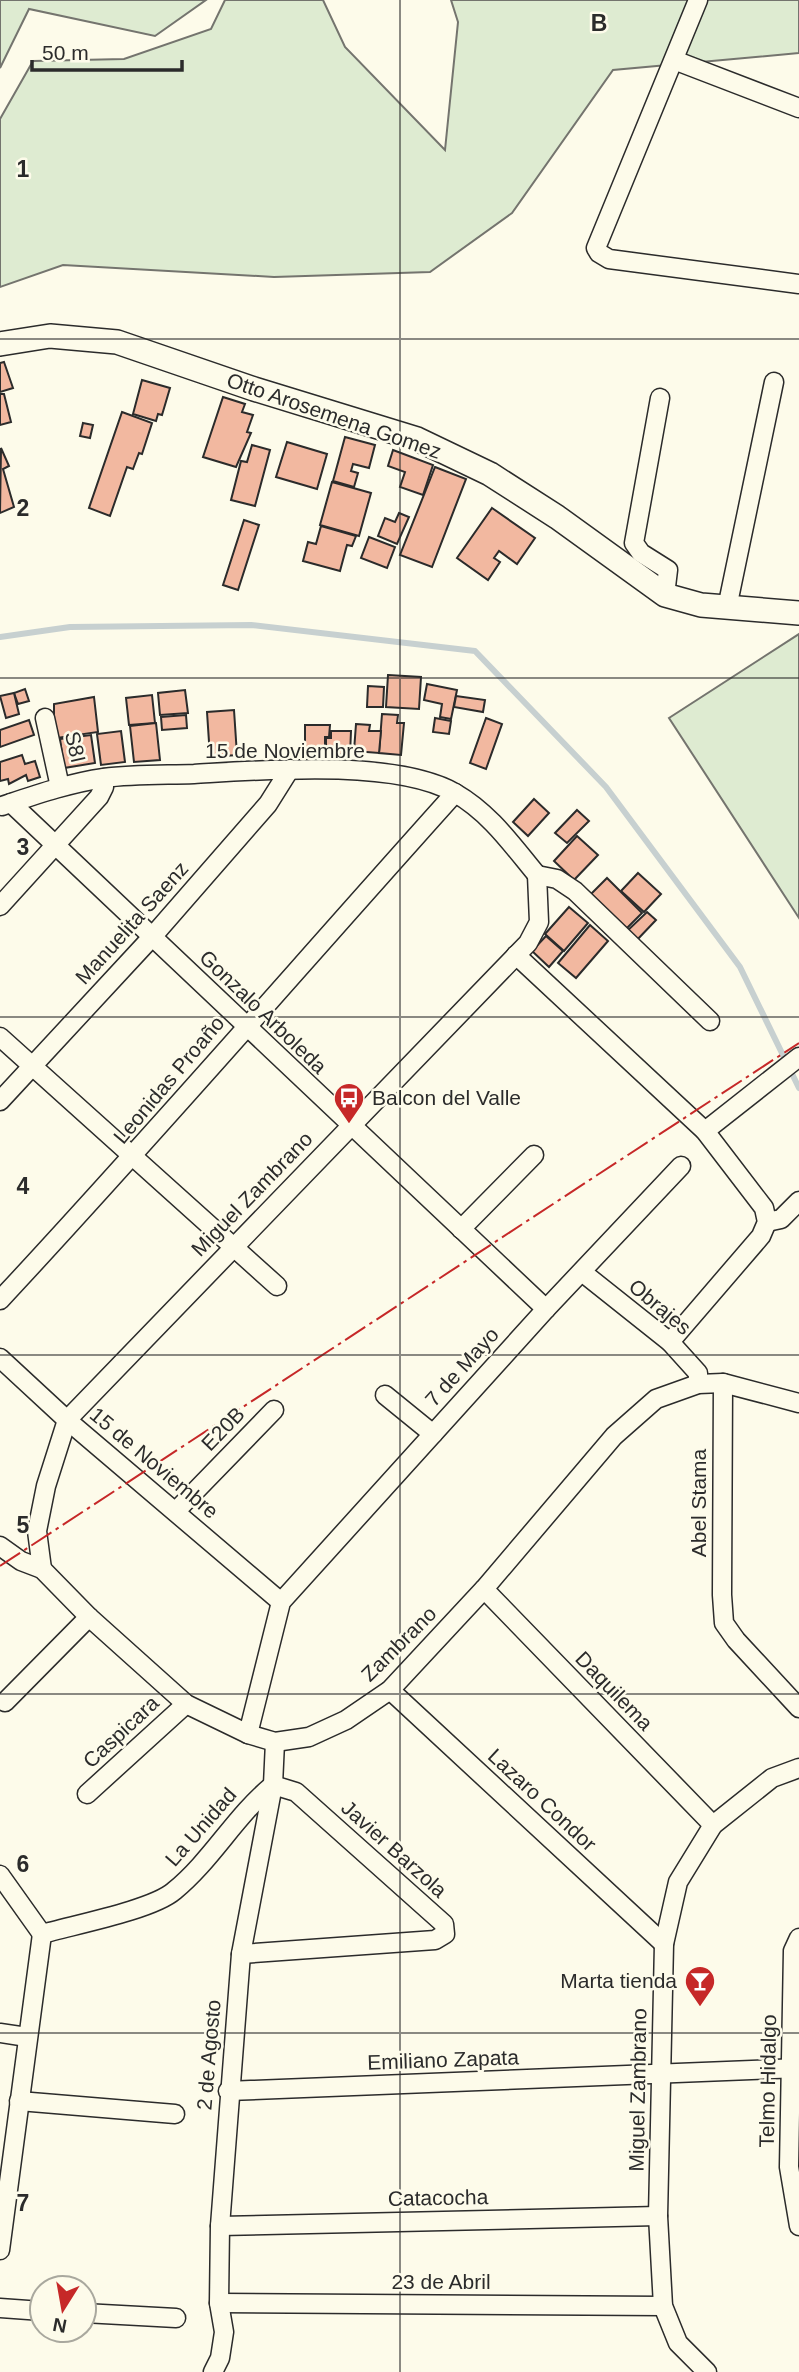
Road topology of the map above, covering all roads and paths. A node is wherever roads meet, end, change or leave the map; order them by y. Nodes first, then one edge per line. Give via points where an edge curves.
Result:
1 (698, 0) edge
2 (674, 60) junction
3 (799, 108) edge
4 (799, 284) edge
5 (0, 344) edge
6 (774, 382) dead end
7 (660, 398) dead end
8 (665, 595) junction
9 (727, 608) junction
10 (799, 613) edge
11 (45, 718) dead end
12 (290, 769) junction
13 (104, 778) junction
14 (60, 787) junction
15 (455, 793) junction
16 (6, 805) edge
17 (55, 845) junction
18 (537, 875) junction
19 (0, 906) edge
20 (152, 937) junction
21 (516, 955) junction
22 (710, 1021) dead end
23 (245, 1026) junction
24 (0, 1037) edge
25 (799, 1057) edge
26 (32, 1067) junction
27 (0, 1101) edge
28 (349, 1125) junction
29 (705, 1131) junction
30 (534, 1155) dead end
31 (133, 1158) junction
32 (681, 1166) dead end
33 (799, 1201) edge
34 (767, 1222) junction
35 (461, 1229) junction
36 (233, 1247) junction
37 (582, 1272) junction
38 (277, 1286) dead end
39 (0, 1300) edge
40 (545, 1309) junction
41 (670, 1342) junction
42 (0, 1358) edge
43 (723, 1383) junction
44 (698, 1384) junction
45 (385, 1395) dead end
46 (797, 1398) edge
47 (274, 1409) dead end
48 (68, 1420) junction
49 (433, 1434) junction
50 (176, 1511) junction
51 (0, 1546) edge
52 (42, 1569) junction
53 (484, 1589) junction
54 (281, 1602) junction
55 (89, 1617) junction
56 (390, 1690) junction
57 (5, 1702) dead end
58 (186, 1704) junction
59 (799, 1708) edge
60 (248, 1734) junction
61 (275, 1742) junction
62 (799, 1768) edge
63 (272, 1785) junction
64 (87, 1794) dead end
65 (713, 1825) junction
66 (1, 1878) edge
67 (42, 1934) junction
68 (799, 1938) edge
69 (664, 1944) junction
70 (241, 1954) junction
71 (0, 2033) edge
72 (27, 2037) junction
73 (795, 2068) edge
74 (660, 2074) junction
75 (228, 2091) junction
76 (19, 2101) junction
77 (175, 2114) dead end
78 (658, 2216) junction
79 (220, 2225) junction
80 (799, 2226) edge
81 (0, 2250) edge
82 (219, 2303) junction
83 (663, 2306) junction
84 (0, 2308) edge
85 (28, 2310) edge
86 (98, 2314) edge
87 (176, 2318) dead end
88 (213, 2372) edge
89 (707, 2372) edge

1 - 2 street
2 - 3 street
2 - 4 street via 597,243 599,253 609,259
5 - 8 street, Otto Arosemena Gomez via 50,336 117,342 417,439 490,474
6 - 9 street
7 - 8 street via 634,542 641,553 668,570
8 - 9 street, Otto Arosemena Gomez
9 - 10 street, Otto Arosemena Gomez
11 - 14 street, S8I
12 - 13 street, 15 de Noviembre
12 - 15 street, 15 de Noviembre via 391,774 421,779
12 - 20 street, Manuelita Saenz via 268,804
13 - 14 street, 15 de Noviembre
13 - 17 street via 99,797
14 - 16 street, 15 de Noviembre
15 - 18 street, 15 de Noviembre via 492,820
15 - 23 street, Leonidas Proaño
16 - 17 street, Gonzalo Arboleda
17 - 19 street
17 - 20 street, Gonzalo Arboleda
18 - 21 street, Miguel Zambrano via 539,922
18 - 22 street via 557,879 575,891
20 - 23 street, Gonzalo Arboleda
20 - 26 street, Manuelita Saenz
21 - 28 street, Miguel Zambrano
21 - 29 street
23 - 28 street, Gonzalo Arboleda
23 - 31 street, Leonidas Proaño
24 - 26 street
25 - 29 street
26 - 27 street, Manuelita Saenz
26 - 31 street
28 - 35 street, Gonzalo Arboleda
28 - 36 street, Miguel Zambrano
29 - 34 street via 764,1208
30 - 35 street
31 - 36 street
31 - 39 street, Leonidas Proaño
32 - 37 street, 7 de Mayo
33 - 34 street via 781,1219
34 - 41 street via 761,1236
35 - 40 street, Gonzalo Arboleda
36 - 38 street
36 - 48 street, Miguel Zambrano
37 - 40 street, 7 de Mayo
37 - 41 street, Obrajes
40 - 49 street, 7 de Mayo
41 - 44 street, Obrajes via 698,1373
42 - 48 street, 15 de Noviembre
43 - 44 street, Zambrano
43 - 46 street, Zambrano
43 - 59 street, Abel Stama via 724,1623
44 - 53 street, Zambrano via 656,1399 614,1436
45 - 49 street
47 - 50 street, E20B
48 - 50 street, 15 de Noviembre
48 - 52 street, Miguel Zambrano via 37,1531
49 - 54 street, 7 de Mayo
50 - 54 street, 15 de Noviembre
51 - 52 street, Zambrano
52 - 55 street, Zambrano
53 - 56 street, Zambrano
53 - 65 street, Daquilema
54 - 60 street
55 - 57 street
55 - 58 street, Zambrano
56 - 61 street, Zambrano via 346,1720 310,1737
56 - 69 street, Lazaro Condor
58 - 60 street, Zambrano
58 - 64 street, Caspicara
60 - 61 street, Zambrano
61 - 63 street, 2 de Agosto
62 - 65 street, Miguel Zambrano via 772,1778
63 - 67 street, La Unidad via 251,1802 172,1893
63 - 70 street, 2 de Agosto
63 - 70 street, Javier Barzola via 296,1792 444,1924 445,1934 435,1940
65 - 69 street, Miguel Zambrano via 678,1882
66 - 67 street
67 - 72 street
68 - 73 street, Telmo Hidalgo via 793,1951
69 - 74 street, Miguel Zambrano
70 - 75 street, 2 de Agosto
71 - 72 street
72 - 76 street
73 - 74 street, Emiliano Zapata
73 - 80 street, Telmo Hidalgo via 789,2167
74 - 75 street, Emiliano Zapata
74 - 78 street, Miguel Zambrano
75 - 79 street, 2 de Agosto
76 - 77 street
76 - 81 street
78 - 79 street, Catacocha
78 - 83 street, Miguel Zambrano
79 - 82 street, 2 de Agosto
82 - 83 street, 23 de Abril
82 - 88 street, 2 de Agosto via 224,2332
83 - 89 street, Miguel Zambrano via 678,2343
84 - 85 street
86 - 87 street

